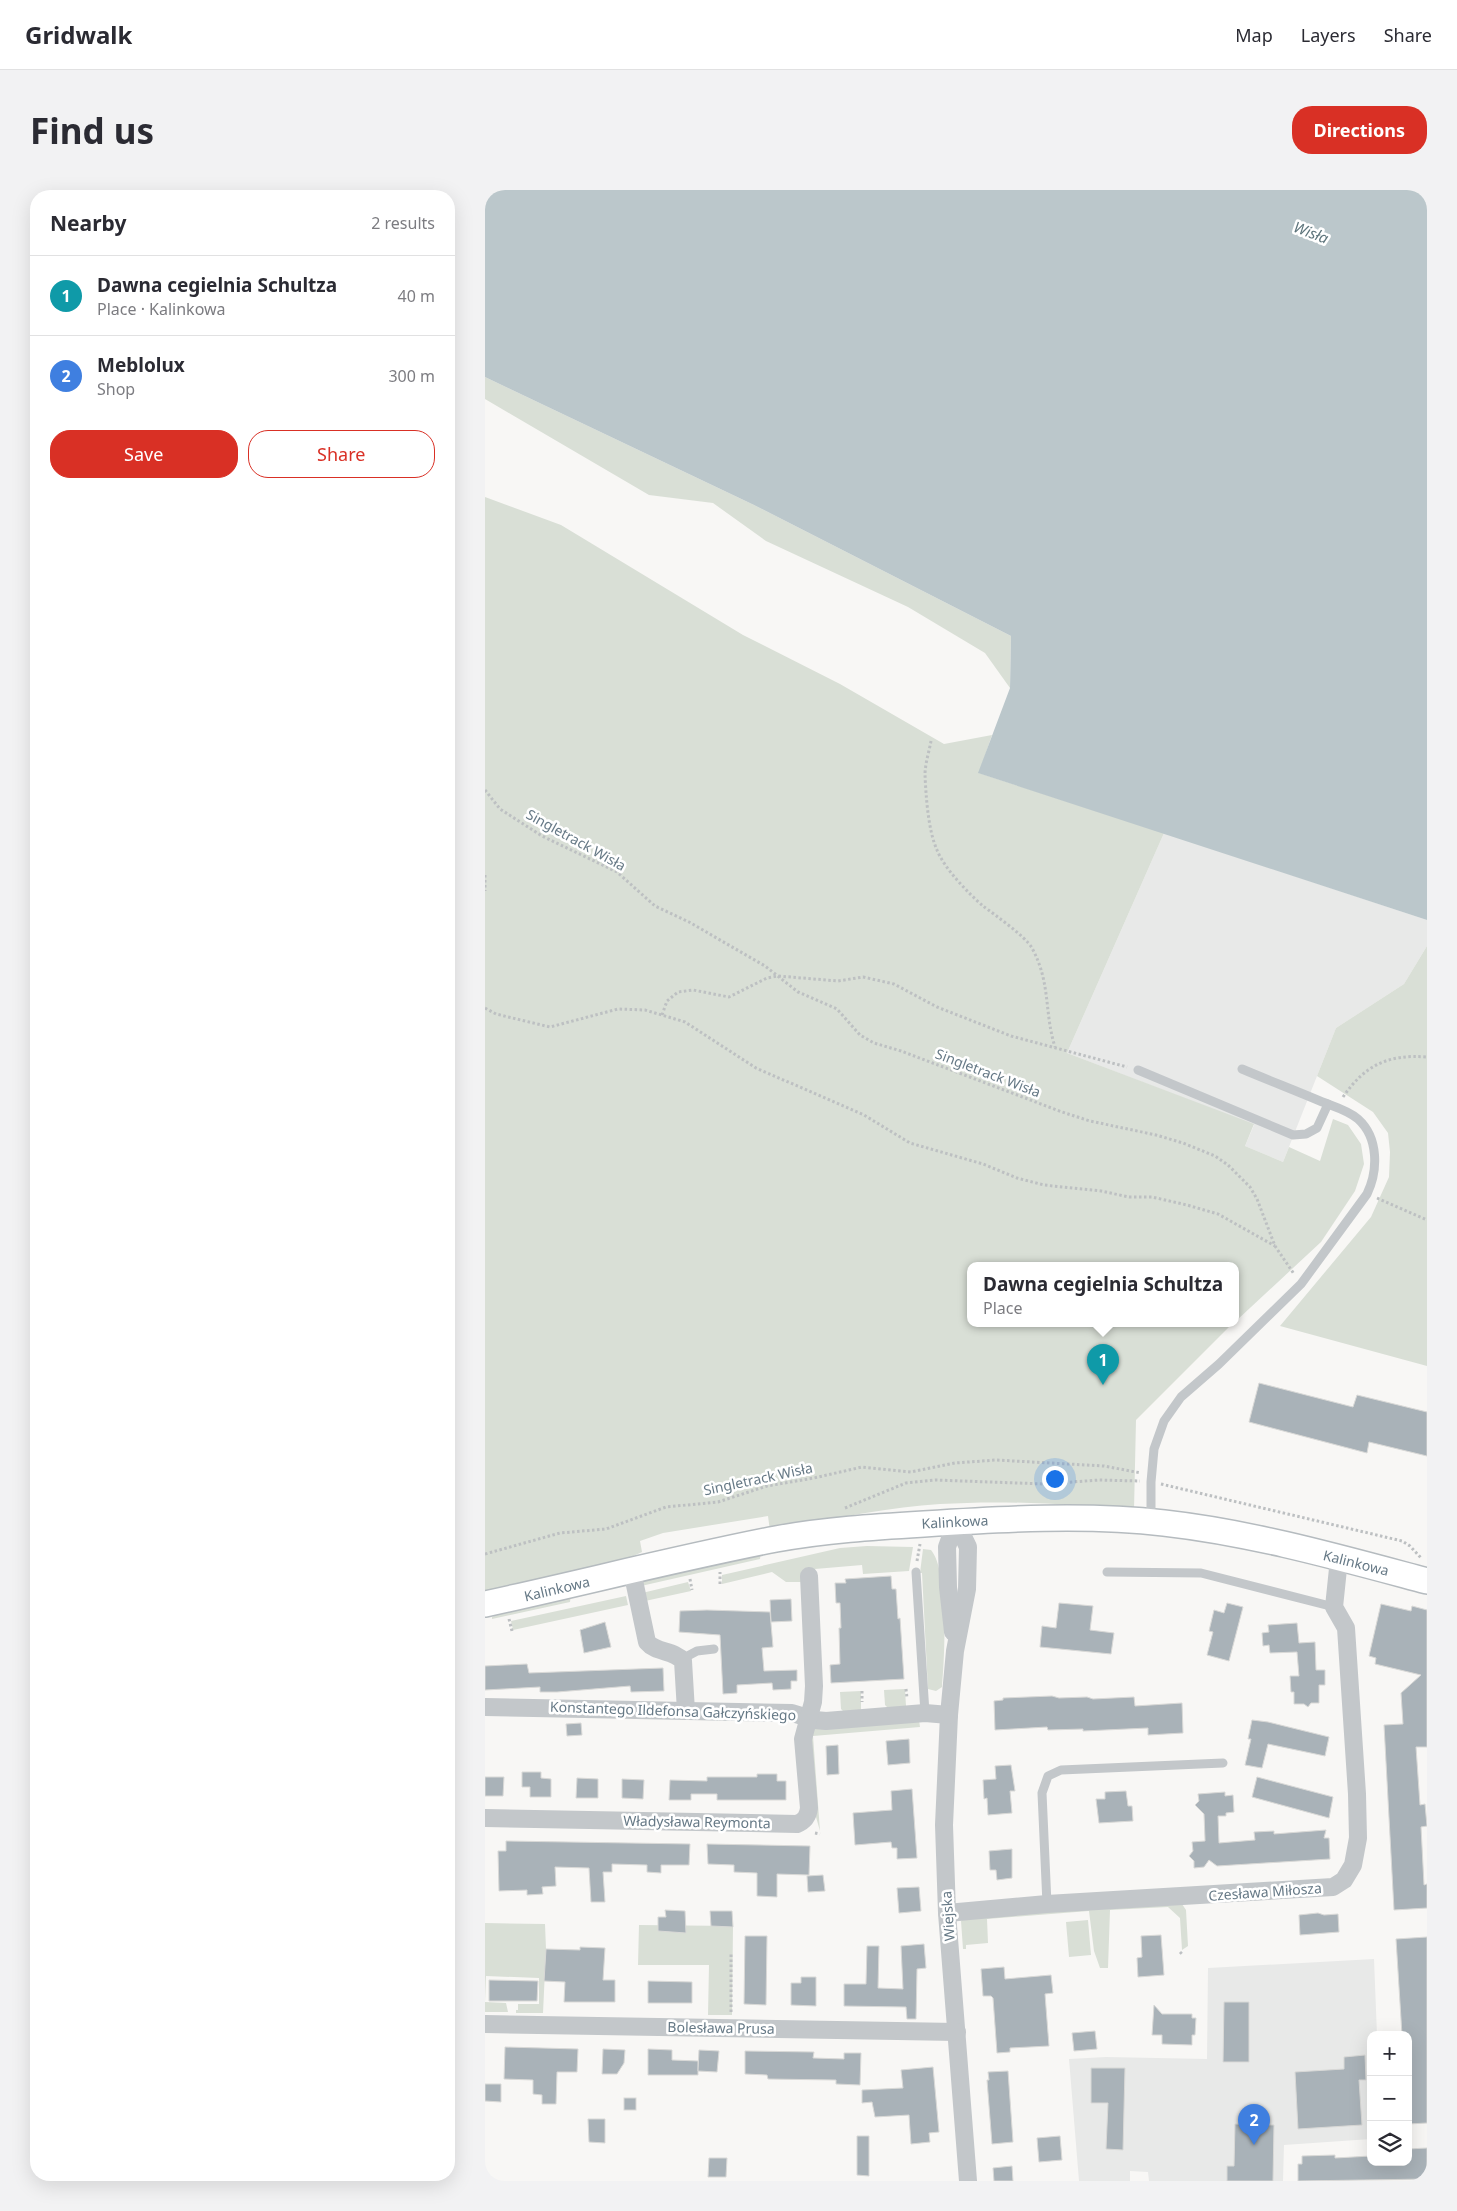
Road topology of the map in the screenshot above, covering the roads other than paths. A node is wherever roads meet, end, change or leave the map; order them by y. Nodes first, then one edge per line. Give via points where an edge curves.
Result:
1 (1241, 1069) dead end
2 (1138, 1070) road end
3 (1332, 1106) junction
4 (955, 1522) junction
5 (1151, 1522) junction
6 (1339, 1559) junction
7 (632, 1571) junction
8 (916, 1572) road end
9 (1107, 1572) dead end
10 (809, 1576) dead end
11 (1427, 1581) edge
12 (485, 1604) edge
13 (1334, 1607) junction
14 (714, 1650) dead end
15 (682, 1658) junction
16 (485, 1707) edge
17 (686, 1711) junction
18 (925, 1713) junction
19 (949, 1715) junction
20 (808, 1718) junction
21 (1223, 1763) dead end
22 (485, 1818) edge
23 (1047, 1904) junction
24 (947, 1913) junction
25 (485, 2024) edge
26 (957, 2032) junction
27 (968, 2181) edge

1 - 3 lane
2 - 3 lane via 1293,1135 1306,1134 1317,1128
3 - 5 lane via 1357,1119 1373,1145 1373,1180 1367,1194 1301,1284 1181,1397 1164,1421 1154,1449
4 - 5 street, Kalinkowa via 1031,1519
4 - 7 street, Kalinkowa via 827,1530
4 - 19 street, Wiejska via 947,1547 955,1651
5 - 6 street, Kalinkowa via 1259,1538
6 - 11 street, Kalinkowa
6 - 13 street
7 - 12 street, Kalinkowa
7 - 15 street via 647,1642
8 - 18 lane
9 - 13 lane via 1201,1573
10 - 20 street via 814,1686
13 - 23 street, Czesława Miłosza via 1346,1628 1357,1794 1358,1838 1353,1865 1344,1880 1333,1887
14 - 15 lane via 697,1651
15 - 17 street
16 - 17 street, Konstantego Ildefonsa Gałczyńskiego
17 - 20 street, Konstantego Ildefonsa Gałczyńskiego via 792,1713
18 - 19 street, Konstantego Ildefonsa Gałczyńskiego
18 - 20 street, Konstantego Ildefonsa Gałczyńskiego via 826,1721
19 - 24 street, Wiejska via 943,1825
20 - 22 street, Władysława Reymonta via 803,1739 809,1813 797,1824
21 - 23 lane via 1061,1770 1048,1776 1042,1793
23 - 24 street, Czesława Miłosza
24 - 26 street, Wiejska
25 - 26 street, Bolesława Prusa
26 - 27 street, Wiejska

